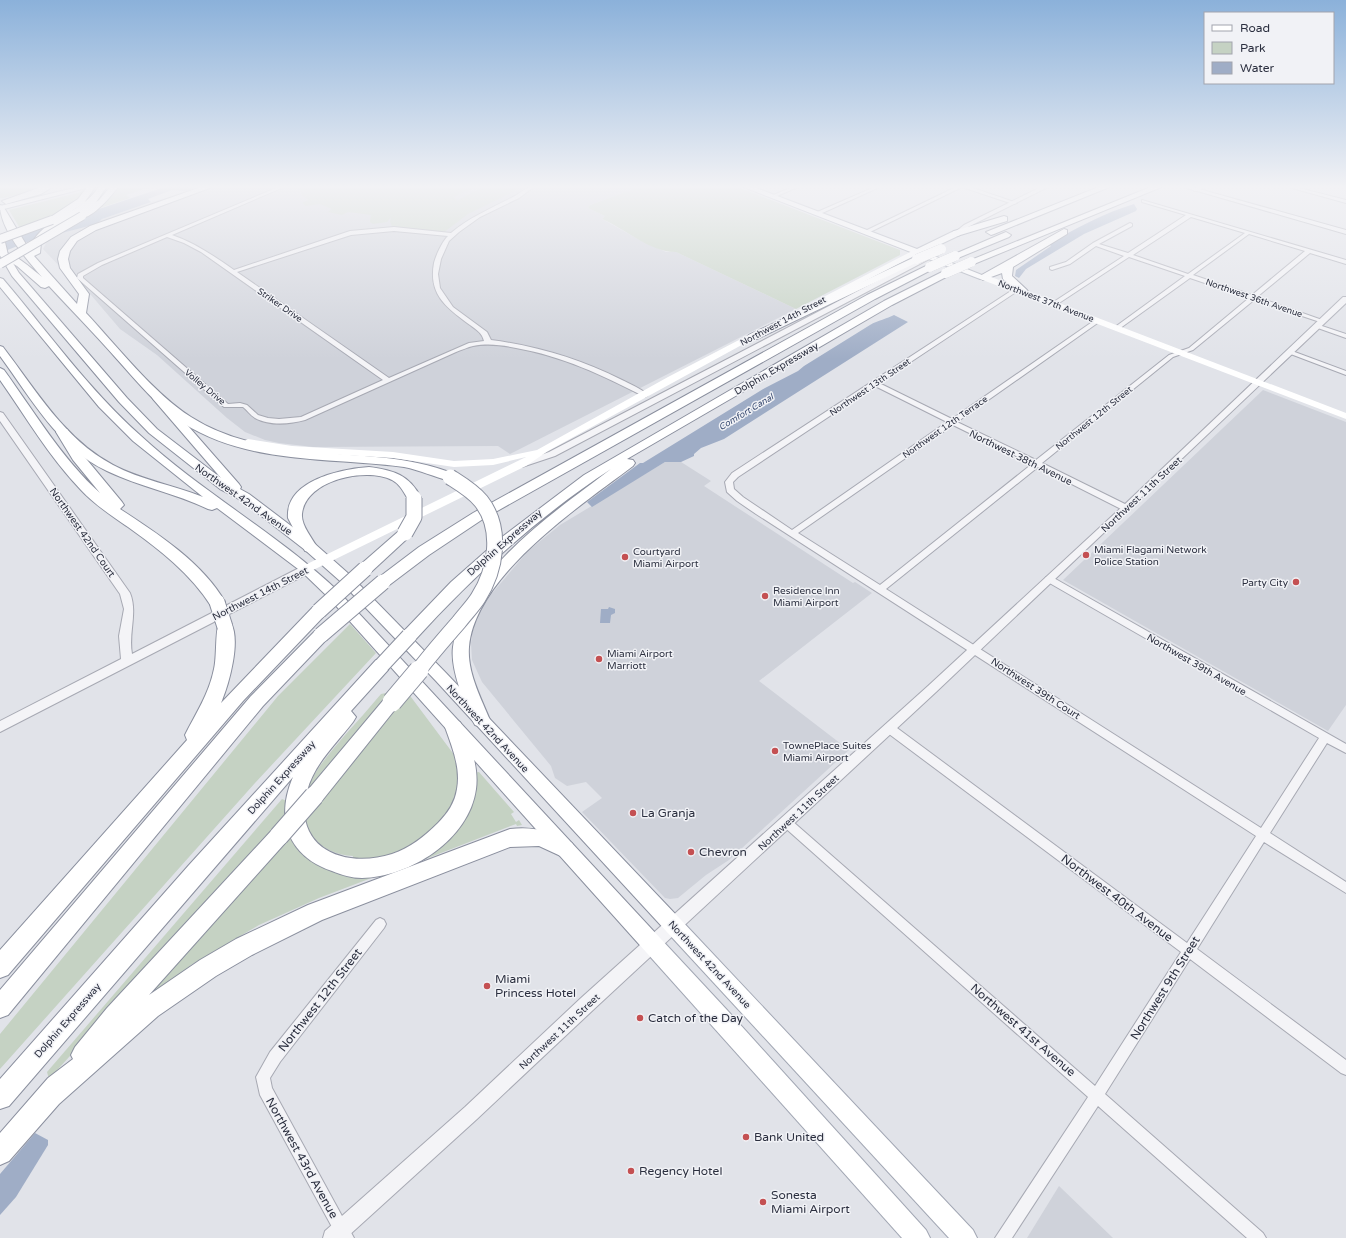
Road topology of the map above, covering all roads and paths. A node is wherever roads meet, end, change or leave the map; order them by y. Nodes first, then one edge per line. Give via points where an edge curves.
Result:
1 (0, 244) edge
2 (22, 244) edge
3 (32, 244) edge
4 (36, 244) edge
5 (70, 244) edge
6 (149, 244) edge
7 (190, 244) edge
8 (315, 244) edge
9 (445, 244) edge
10 (893, 244) edge
11 (937, 244) edge
12 (957, 244) edge
13 (984, 244) edge
14 (1015, 244) edge
15 (1045, 244) edge
16 (1095, 244) joint
17 (1146, 244) edge
18 (1233, 244) edge
19 (1285, 244) edge
20 (1309, 251) junction
21 (918, 255) junction
22 (1128, 256) junction
23 (2, 260) edge
24 (931, 262) junction
25 (1346, 262) edge
26 (37, 264) junction
27 (1008, 266) junction
28 (1052, 268) dead end
29 (233, 272) junction
30 (1188, 276) junction
31 (984, 277) junction
32 (0, 281) edge
33 (1020, 291) junction
34 (67, 298) junction
35 (1253, 298) junction
36 (1346, 300) edge
37 (1054, 304) junction
38 (81, 313) junction
39 (1097, 320) junction
40 (1320, 324) junction
41 (1117, 328) junction
42 (1346, 336) edge
43 (753, 337) joint
44 (488, 342) junction
45 (0, 349) edge
46 (1181, 352) junction
47 (1290, 352) junction
48 (0, 372) edge
49 (1346, 373) edge
50 (387, 380) junction
51 (1258, 382) junction
52 (874, 383) junction
53 (148, 387) junction
54 (645, 394) junction
55 (0, 415) edge
56 (1346, 416) edge
57 (952, 422) junction
58 (673, 427) junction
59 (206, 430) junction
60 (62, 432) junction
61 (546, 449) junction
62 (522, 464) junction
63 (1037, 464) junction
64 (729, 487) joint
65 (245, 498) junction
66 (1126, 508) junction
67 (239, 520) junction
68 (135, 525) junction
69 (792, 533) junction
70 (310, 547) junction
71 (326, 559) junction
72 (307, 569) junction
73 (1049, 579) junction
74 (881, 589) junction
75 (973, 649) junction
76 (127, 661) junction
77 (383, 666) junction
78 (481, 720) junction
79 (0, 727) edge
80 (454, 727) junction
81 (889, 728) junction
82 (1325, 737) junction
83 (1346, 749) edge
84 (159, 784) junction
85 (787, 823) junction
86 (1263, 834) junction
87 (565, 849) junction
88 (1346, 888) edge
89 (380, 924) dead end
90 (674, 926) junction
91 (653, 945) junction
92 (1188, 951) junction
93 (0, 966) edge
94 (0, 1007) edge
95 (1346, 1068) edge
96 (263, 1078) joint
97 (50, 1095) junction
98 (1097, 1096) junction
99 (0, 1097) edge
100 (0, 1152) edge
101 (340, 1235) edge
102 (918, 1238) edge
103 (965, 1238) edge
104 (1003, 1238) edge
105 (1258, 1238) edge

1 - 23 main road, Northwest 42nd Avenue
2 - 26 highway
3 - 23 main road, bridge
4 - 26 highway via 34,250
5 - 38 highway via 64,251 63,259 65,268 84,294
6 - 50 street, Volley Drive via 85,271 80,278 226,406 244,406 262,419 303,419
7 - 29 street, Striker Drive
8 - 29 street
9 - 44 street via 435,274 437,288 451,308 485,333
10 - 21 main road, Northwest 37th Avenue
11 - 21 main road
12 - 21 highway, bridge
13 - 24 highway, Dolphin Expressway, bridge via 956,256
14 - 58 highway, Dolphin Expressway, bridge via 946,273 895,300
15 - 27 highway
16 - 22 street, Northwest 36th Avenue
16 - 28 street via 1068,263
17 - 22 street
18 - 30 street
19 - 20 street
20 - 25 street
20 - 35 street, Northwest 12th Street
21 - 24 main road, Northwest 37th Avenue
21 - 43 highway
22 - 30 street, Northwest 36th Avenue
22 - 37 street
23 - 34 highway via 20,264 52,291
23 - 65 main road, Northwest 42nd Avenue via 140,419 183,456
24 - 31 main road, Northwest 37th Avenue
24 - 62 street, Northwest 14th Street via 897,272 588,436 552,454
24 - 94 highway, Dolphin Expressway, bridge via 478,516 382,582 321,635 257,702
26 - 34 highway
27 - 31 highway
27 - 33 highway via 1007,277
29 - 50 street, Striker Drive
30 - 35 street, Northwest 36th Avenue
30 - 41 street
31 - 33 main road, Northwest 37th Avenue
32 - 67 main road, Northwest 42nd Avenue via 113,415 156,455
33 - 37 main road, Northwest 37th Avenue
33 - 52 street, Northwest 13th Street
34 - 38 highway
35 - 40 street, Northwest 36th Avenue
35 - 46 street, Northwest 12th Street via 1190,349
36 - 40 street, Northwest 11th Street
37 - 39 main road, Northwest 37th Avenue
38 - 53 highway
39 - 41 main road, Northwest 37th Avenue
39 - 57 street, Northwest 12th Terrace
40 - 42 street, Northwest 36th Avenue
40 - 47 street, Northwest 11th Street
41 - 46 main road, Northwest 37th Avenue
43 - 54 main road, Northwest 14th Street
44 - 50 street, Volley Drive via 471,344
44 - 54 street, Volley Drive via 542,351 576,361
45 - 60 main road
46 - 51 main road, Northwest 37th Avenue
46 - 63 street, Northwest 12th Street via 1171,356
47 - 49 street
47 - 51 street, Northwest 11th Street
48 - 68 highway via 78,479 106,506
51 - 56 main road, Northwest 37th Avenue
51 - 66 street, Northwest 11th Street
52 - 57 street, Northwest 38th Avenue
52 - 64 street, Northwest 13th Street via 736,475 729,482
53 - 59 highway via 182,416
53 - 65 main road
54 - 61 main road, Northwest 14th Street
55 - 76 street, Northwest 42nd Court via 125,593 130,606 124,639
57 - 63 street, Northwest 38th Avenue
57 - 69 street, Northwest 12th Terrace
58 - 77 highway, Dolphin Expressway, bridge via 599,471 544,508 486,556 422,621
58 - 78 highway via 545,528 492,580 481,596 466,626 461,647 465,674
59 - 61 main road via 247,442 280,447 393,456 454,464 489,463
59 - 97 highway, bridge via 235,442 270,451 408,463 450,477 470,491 489,514 493,522 496,544 494,563 478,598 314,796 115,1016
60 - 67 main road via 91,457 110,468 193,497
60 - 68 highway via 103,489
61 - 62 main road, Northwest 14th Street
62 - 71 main road, Northwest 14th Street
63 - 66 street, Northwest 38th Avenue
63 - 74 street, Northwest 12th Street
64 - 69 street, Northwest 39th Court via 740,499
65 - 70 main road, Northwest 42nd Avenue
66 - 73 street, Northwest 11th Street
67 - 72 main road, Northwest 42nd Avenue
68 - 84 highway, bridge via 195,573 218,602 225,626 225,662 214,697 196,732
69 - 74 street, Northwest 39th Court
70 - 71 main road, Northwest 42nd Avenue
70 - 84 highway, bridge via 297,524 296,508 308,491 324,481 353,472 382,472 402,481 414,498 413,518 404,533 268,662
71 - 72 main road, Northwest 14th Street
71 - 78 main road, Northwest 42nd Avenue
72 - 76 street, Northwest 14th Street
72 - 80 main road, Northwest 42nd Avenue via 334,595
73 - 75 street, Northwest 11th Street
73 - 82 street, Northwest 39th Avenue
74 - 75 street, Northwest 39th Court
75 - 81 street, Northwest 11th Street
75 - 86 street, Northwest 39th Court
76 - 79 street, Northwest 14th Street
77 - 80 highway via 300,783 294,805 296,826 312,851 340,865 367,868 395,862 434,840 446,829 459,810 467,787 466,763
77 - 99 highway, Dolphin Expressway via 196,872
78 - 90 main road, Northwest 42nd Avenue
80 - 87 main road, Northwest 42nd Avenue
81 - 85 street, Northwest 11th Street
81 - 92 street, Northwest 40th Avenue
82 - 83 street, Northwest 39th Avenue
82 - 86 street, Northwest 9th Street
84 - 93 highway
85 - 90 street, Northwest 11th Street
85 - 98 street, Northwest 41st Avenue
86 - 88 street, Northwest 39th Court
86 - 92 street, Northwest 9th Street
87 - 91 main road, Northwest 42nd Avenue
87 - 97 highway via 542,838 510,838 338,903 278,929 226,957 174,991 130,1024
89 - 96 street, Northwest 12th Street via 273,1060
90 - 91 street, Northwest 11th Street
90 - 103 main road, Northwest 42nd Avenue
91 - 101 street, Northwest 11th Street
91 - 102 main road, Northwest 42nd Avenue
92 - 95 street, Northwest 40th Avenue
92 - 98 street, Northwest 9th Street
96 - 101 street, Northwest 43rd Avenue via 265,1090
97 - 100 highway
98 - 104 street, Northwest 9th Street
98 - 105 street, Northwest 41st Avenue

